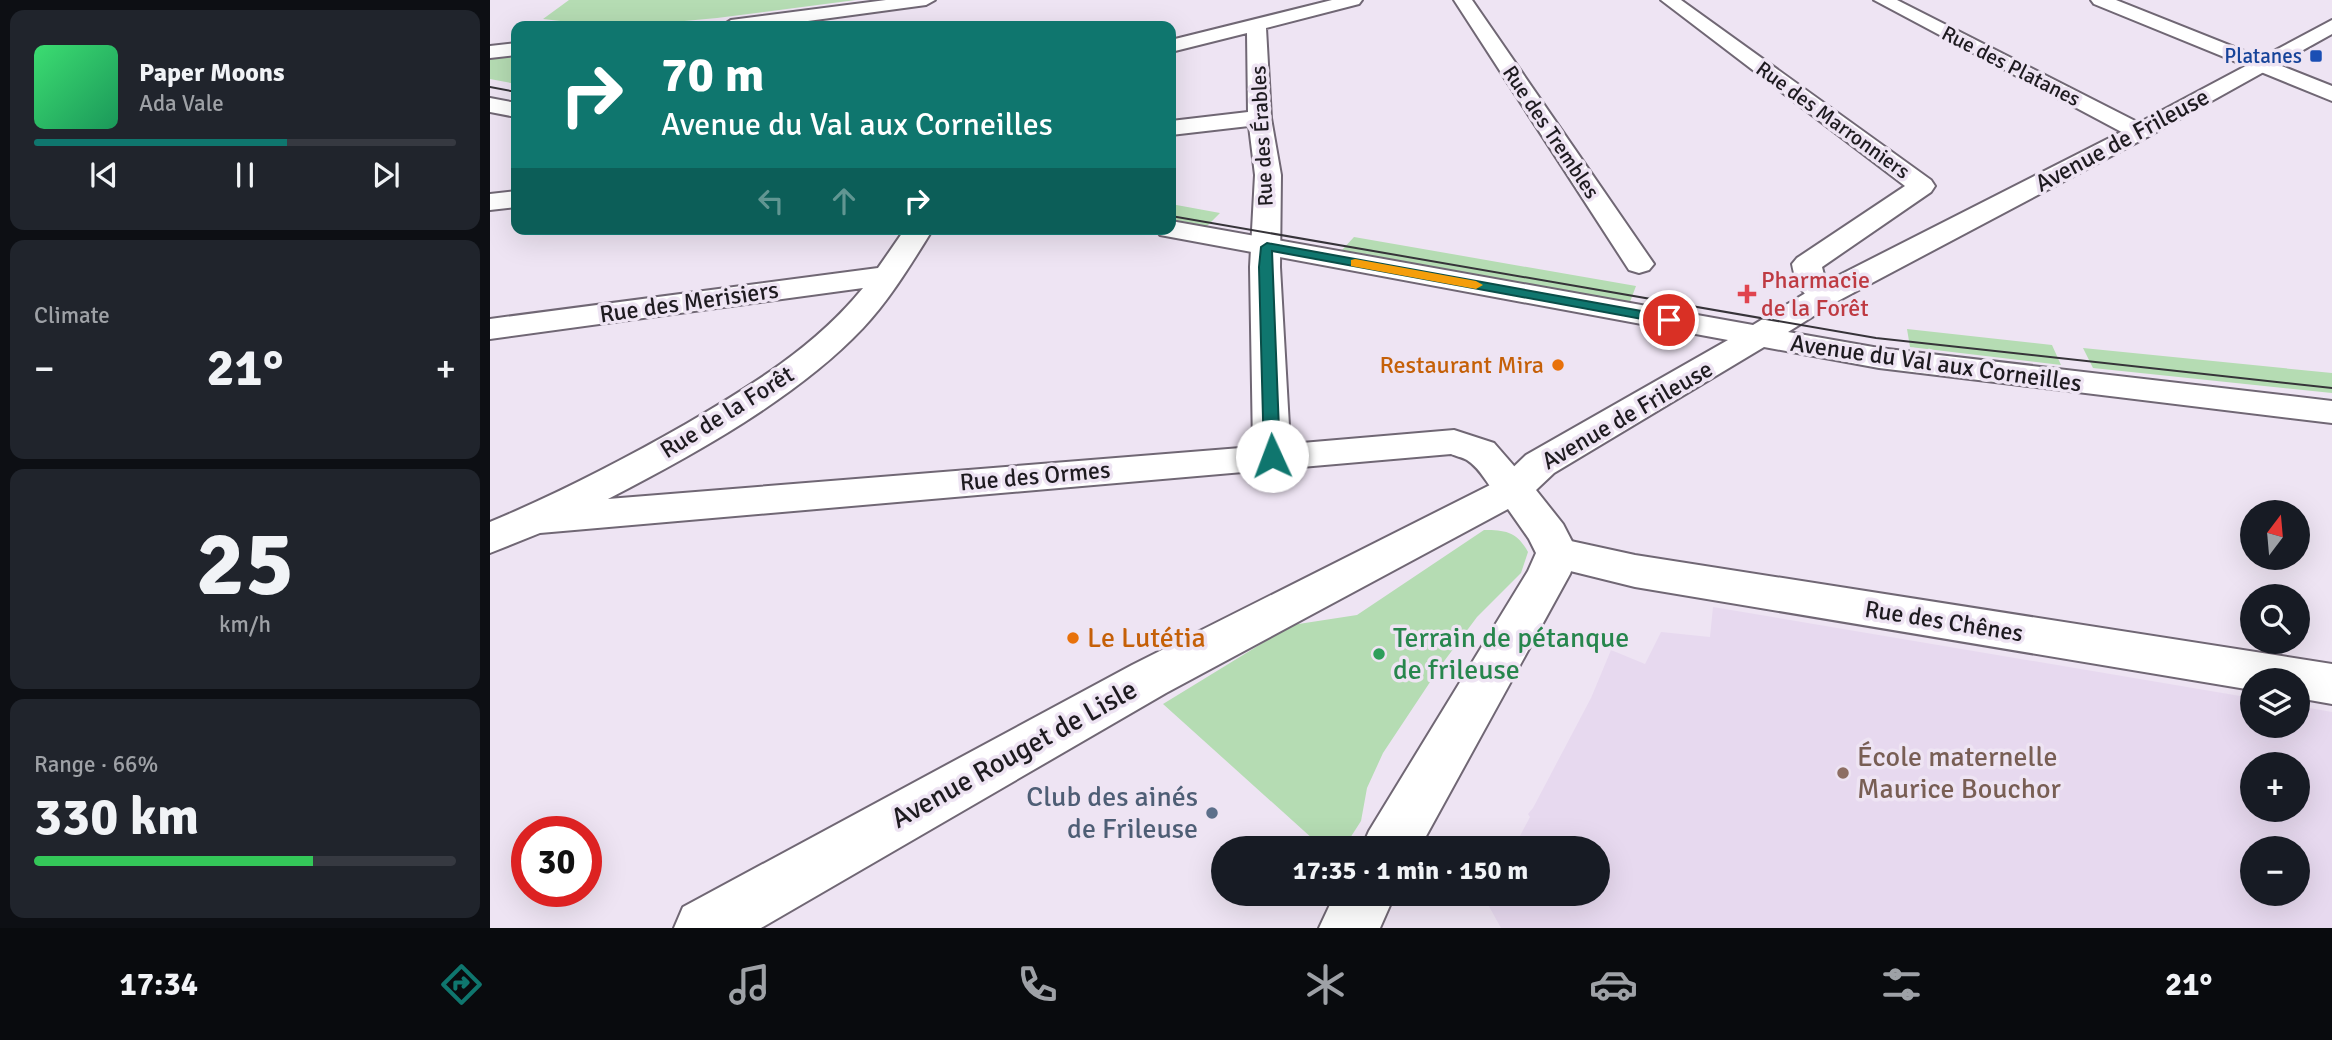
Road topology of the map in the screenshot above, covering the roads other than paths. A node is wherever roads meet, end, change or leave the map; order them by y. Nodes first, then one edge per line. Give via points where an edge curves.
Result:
1 (926, 0) edge
2 (1353, 0) edge
3 (1463, 0) edge
4 (1670, 0) edge
5 (1883, 0) edge
6 (2100, 0) edge
7 (769, 21) edge
8 (1256, 26) junction
9 (2332, 26) edge
10 (1176, 45) edge
11 (511, 50) edge
12 (490, 52) edge
13 (2260, 65) junction
14 (2332, 94) edge
15 (490, 105) edge
16 (511, 109) edge
17 (1260, 118) junction
18 (1176, 127) edge
19 (2139, 132) junction
20 (511, 200) edge
21 (490, 202) edge
22 (1176, 230) edge
23 (915, 235) edge
24 (1267, 247) junction
25 (1639, 264) dead end
26 (889, 276) junction
27 (1825, 295) junction
28 (490, 329) edge
29 (1758, 337) junction
30 (2332, 412) edge
31 (1272, 456) junction
32 (1514, 489) junction
33 (538, 519) junction
34 (490, 538) edge
35 (1556, 553) junction
36 (2332, 684) edge
37 (1397, 836) edge
38 (1360, 906) edge
39 (704, 928) edge
40 (1349, 928) edge

1 - 7 street
2 - 8 street
3 - 25 street, Rue des Trembles
4 - 27 street, Rue des Marronniers via 1922,186 1807,264 1810,282
5 - 19 street, Rue des Platanes
6 - 13 street
8 - 10 street
8 - 17 street, Rue des Érables
9 - 13 street, Avenue de Frileuse
11 - 12 street
13 - 14 street
13 - 19 street, Avenue de Frileuse
15 - 16 street
17 - 18 street
17 - 24 street, Rue des Érables via 1268,175
19 - 27 street, Avenue de Frileuse
20 - 21 street
22 - 24 street, Avenue du Val aux Corneilles
23 - 26 street, Rue de la Forêt
24 - 29 street, Avenue du Val aux Corneilles
24 - 31 street, Rue des Érables
26 - 28 street, Rue des Merisiers
26 - 33 street, Rue de la Forêt via 843,330 781,381 674,447
27 - 29 street, Avenue de Frileuse
29 - 30 street, Avenue du Val aux Corneilles via 1940,367
29 - 32 street, Avenue de Frileuse via 1539,464
31 - 32 street, Rue des Ormes via 1454,442 1481,452
31 - 33 street, Rue des Ormes
32 - 35 street via 1548,534
32 - 39 street, Avenue Rouget de Lisle via 1149,679
33 - 34 street, Rue de la Forêt
35 - 36 street, Rue des Chênes via 1635,571
35 - 37 street
38 - 40 street

